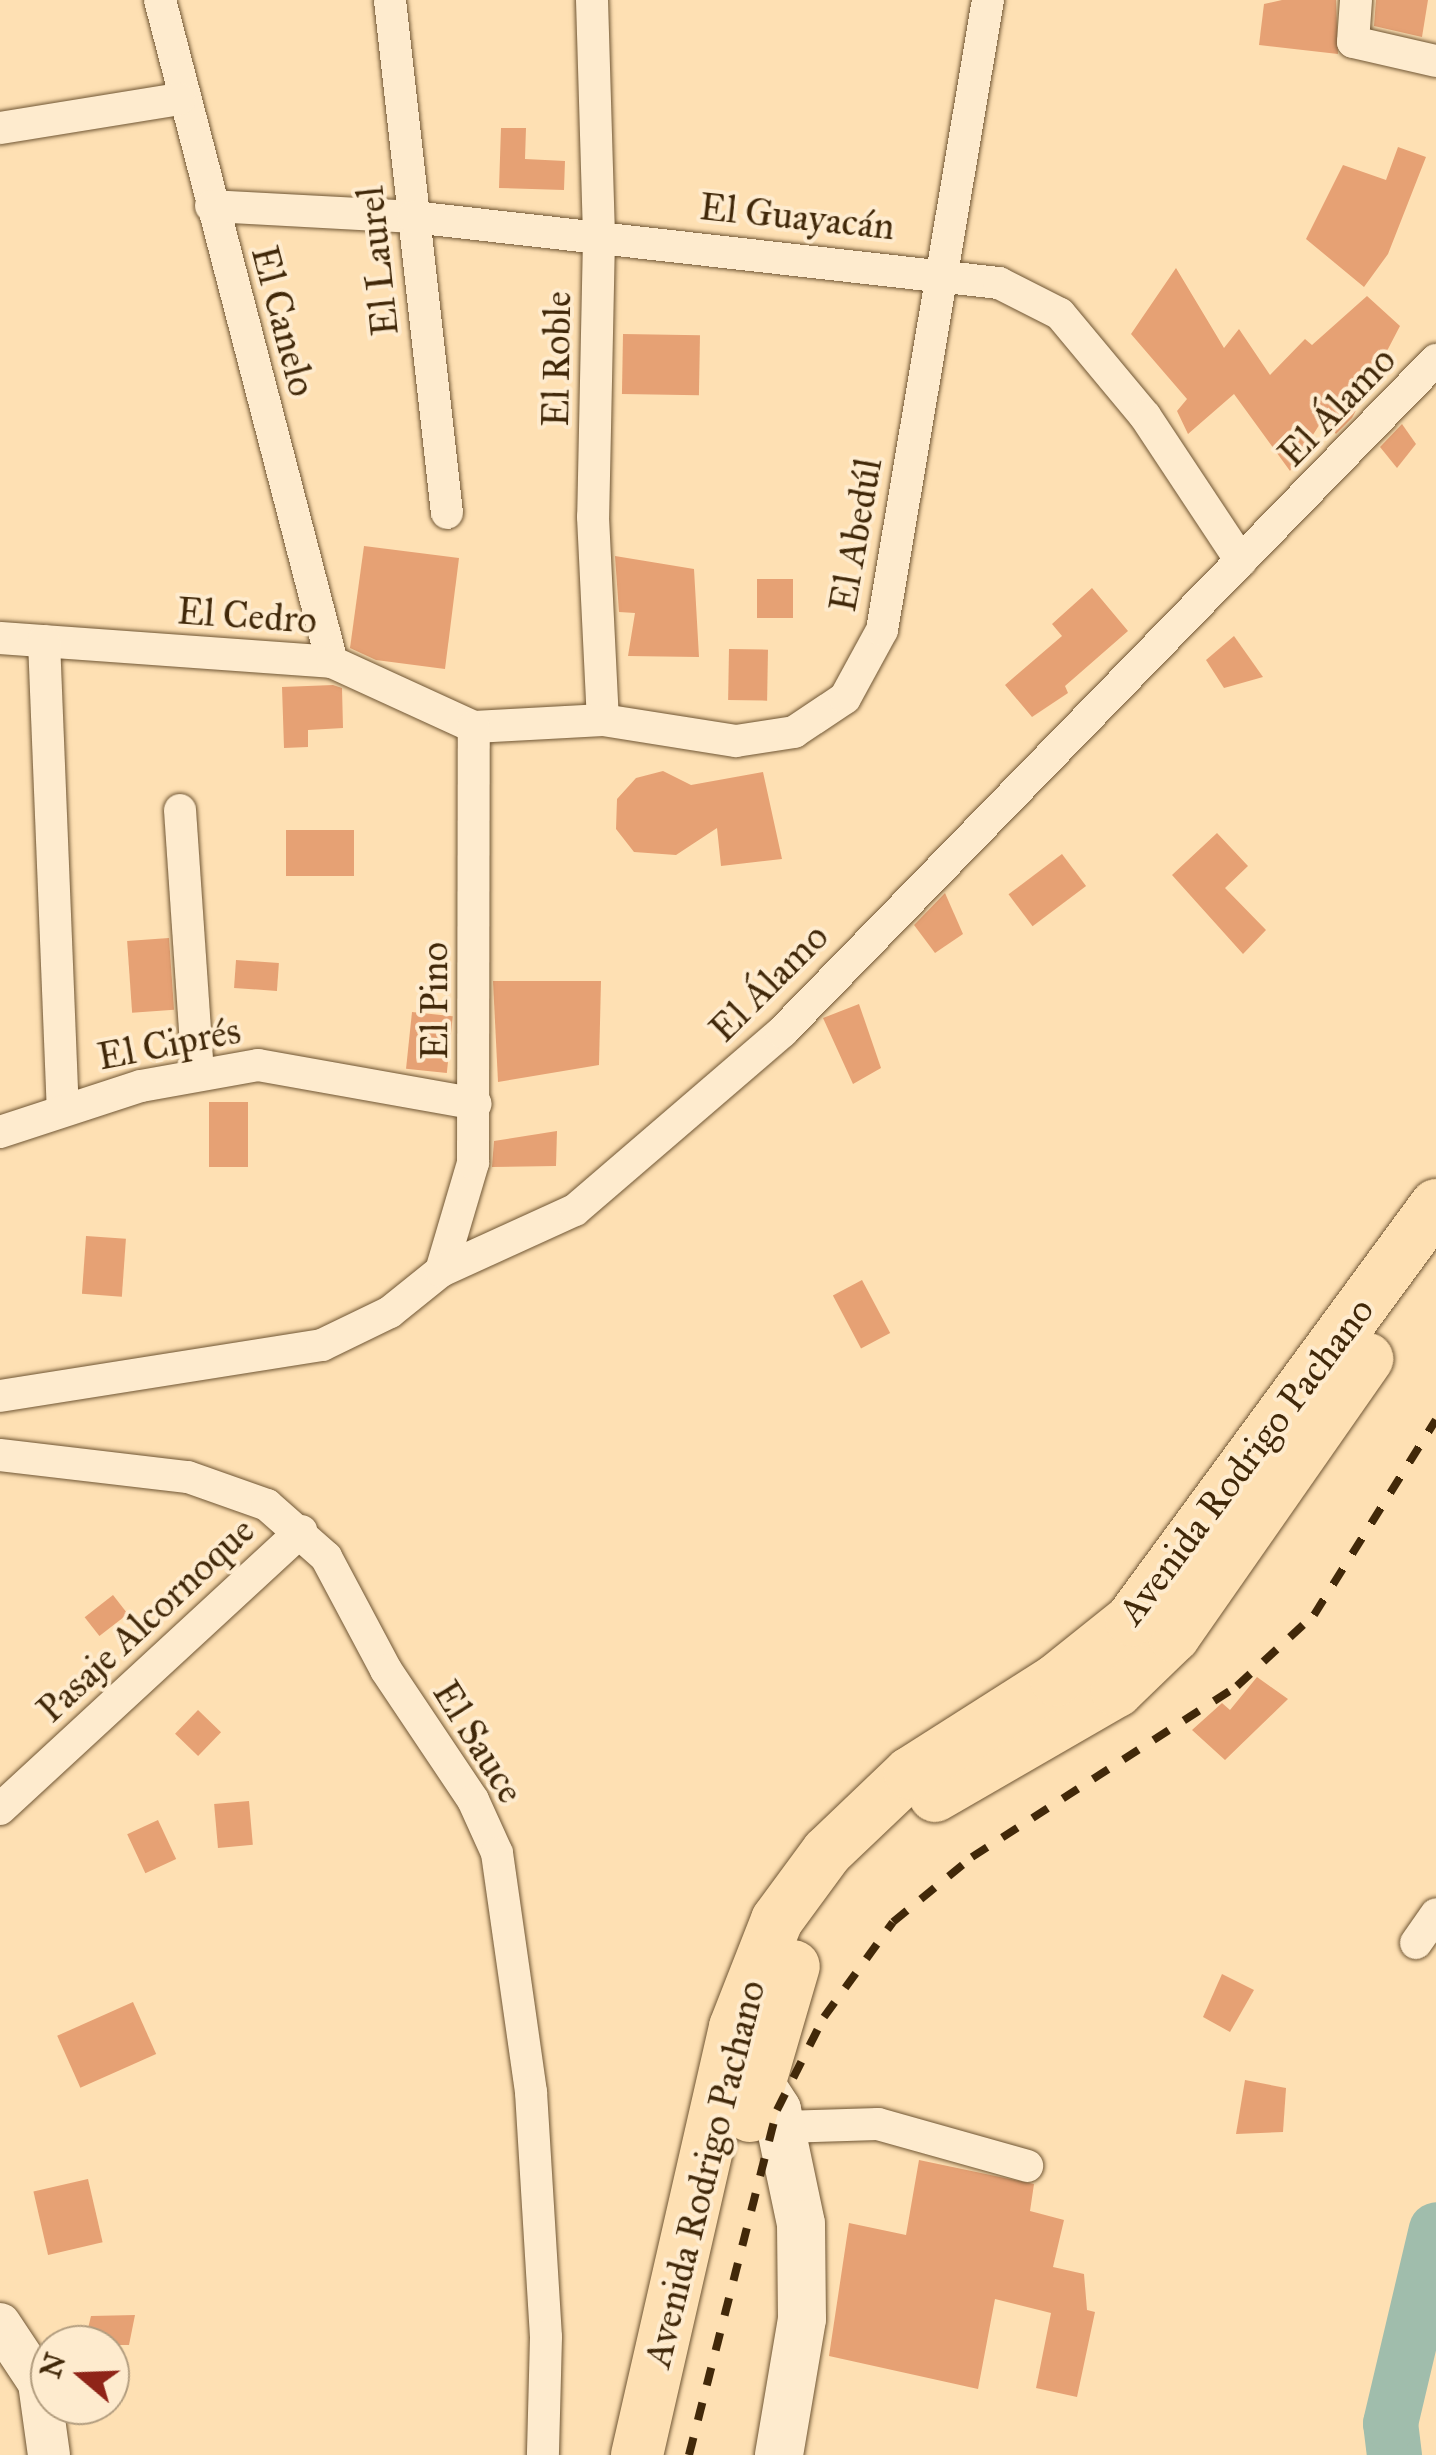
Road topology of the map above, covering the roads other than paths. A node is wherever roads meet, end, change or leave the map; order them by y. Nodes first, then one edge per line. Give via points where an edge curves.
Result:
1 (160, 0) edge
2 (390, 0) edge
3 (592, 0) edge
4 (988, 0) edge
5 (1356, 0) edge
6 (1436, 61) edge
7 (180, 99) junction
8 (0, 128) edge
9 (211, 206) junction
10 (414, 217) junction
11 (599, 238) junction
12 (943, 272) junction
13 (1436, 360) edge
14 (447, 513) dead end
15 (1241, 560) junction
16 (0, 638) edge
17 (44, 641) junction
18 (332, 662) junction
19 (602, 720) junction
20 (474, 727) junction
21 (180, 810) dead end
22 (198, 1072) junction
23 (476, 1104) junction
24 (63, 1108) junction
25 (0, 1132) edge
26 (1436, 1205) edge
27 (1436, 1259) edge
28 (441, 1271) junction
29 (0, 1396) edge
30 (0, 1455) edge
31 (302, 1531) junction
32 (0, 1808) edge
33 (1436, 1914) edge
34 (1416, 1943) dead end
35 (741, 2080) junction
36 (783, 2127) junction
37 (1027, 2166) dead end
38 (0, 2324) edge
39 (48, 2455) edge
40 (543, 2455) edge
41 (637, 2455) edge
42 (667, 2455) edge
43 (779, 2455) edge

1 - 7 street, El Canelo
2 - 10 street, El Laurel
3 - 11 street, El Roble
4 - 12 street, El Abedúl
5 - 6 street via 1353,42
7 - 8 street
7 - 9 street, El Canelo
9 - 10 street, El Guayacán
9 - 18 street, El Canelo
10 - 11 street, El Guayacán
10 - 14 street, El Laurel
11 - 12 street, El Guayacán
11 - 19 street, El Roble via 593,516
12 - 15 street, El Guayacán via 1017,290 1060,314 1145,416
12 - 19 street, El Abedúl via 882,630 845,698 794,732 736,741
13 - 15 street, El Álamo
15 - 28 street, El Álamo via 782,1032 681,1124 576,1210
16 - 17 street, El Cedro
17 - 18 street, El Cedro
17 - 24 street
18 - 20 street, El Cedro
19 - 20 street, El Abedúl
20 - 23 street, El Pino
21 - 22 street
22 - 23 street, El Ciprés via 299,1068
22 - 24 street, El Ciprés
23 - 28 street, El Pino via 462,1218
24 - 25 street, El Ciprés
26 - 35 main road, Avenida Rodrigo Pachano via 1132,1620 1068,1672 910,1773 826,1852 777,1920 752,1972
27 - 35 main road, Avenida Rodrigo Pachano via 1174,1636 1117,1691 923,1802 866,1858 799,1954
28 - 29 street, El Álamo via 390,1312 322,1345
30 - 31 street, El Sauce via 232,1488
31 - 32 street, Pasaje Alcornoque
31 - 40 street, El Sauce via 351,1594 386,1670 473,1800 497,1854 532,2092 546,2337
33 - 34 street
35 - 36 main road
35 - 41 main road, Avenida Rodrigo Pachano
35 - 42 main road, Avenida Rodrigo Pachano
36 - 37 street via 878,2124
36 - 43 main road via 804,2270
38 - 39 street via 39,2383

